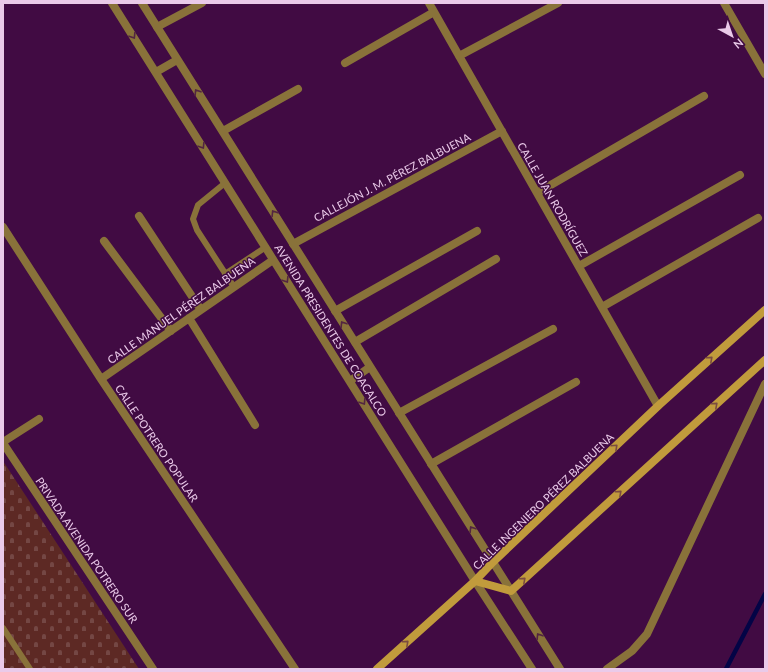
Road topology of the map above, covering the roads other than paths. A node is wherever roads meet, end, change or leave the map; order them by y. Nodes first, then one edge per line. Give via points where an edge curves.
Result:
1 (112, 3) edge
2 (142, 3) edge
3 (202, 3) edge
4 (429, 3) edge
5 (558, 3) edge
6 (724, 3) edge
7 (434, 12) junction
8 (157, 27) junction
9 (459, 56) junction
10 (177, 60) junction
11 (345, 62) dead end
12 (156, 72) junction
13 (765, 74) edge
14 (298, 89) dead end
15 (704, 96) dead end
16 (502, 131) junction
17 (223, 132) junction
18 (740, 175) dead end
19 (225, 183) junction
20 (537, 193) junction
21 (138, 216) dead end
22 (758, 218) dead end
23 (3, 227) edge
24 (477, 231) dead end
25 (104, 241) dead end
26 (293, 244) junction
27 (266, 247) junction
28 (496, 259) dead end
29 (273, 260) junction
30 (578, 266) junction
31 (225, 274) junction
32 (234, 287) junction
33 (602, 307) junction
34 (201, 310) junction
35 (765, 310) edge
36 (335, 311) junction
37 (189, 318) junction
38 (554, 329) dead end
39 (171, 331) junction
40 (354, 342) junction
41 (765, 360) edge
42 (370, 367) junction
43 (102, 379) junction
44 (350, 381) junction
45 (576, 382) dead end
46 (765, 384) edge
47 (658, 406) junction
48 (399, 413) junction
49 (39, 419) dead end
50 (255, 425) dead end
51 (3, 443) edge
52 (431, 464) junction
53 (492, 562) junction
54 (475, 581) junction
55 (511, 591) junction
56 (3, 628) edge
57 (30, 669) edge
58 (153, 669) edge
59 (295, 669) edge
60 (377, 669) edge
61 (532, 669) edge
62 (560, 669) edge
63 (607, 669) edge

1 -> 12 street, AVENIDA PRESIDENTES DE COACALCO
2 - 8 street, AVENIDA PRESIDENTES DE COACALCO
3 - 8 street
4 - 7 street, CALLE JUAN RODRÍGUEZ
5 - 9 street
6 - 13 street
7 - 9 street, CALLE JUAN RODRÍGUEZ
7 - 11 street
8 - 10 street, AVENIDA PRESIDENTES DE COACALCO
9 - 16 street, CALLE JUAN RODRÍGUEZ
10 - 12 street
17 -> 10 street, AVENIDA PRESIDENTES DE COACALCO
12 -> 19 street, AVENIDA PRESIDENTES DE COACALCO
14 - 17 street
15 - 20 street
16 - 20 street, CALLE JUAN RODRÍGUEZ
16 - 26 street, CALLEJÓN J. M. PÉREZ BALBUENA
26 -> 17 street, AVENIDA PRESIDENTES DE COACALCO
18 - 30 street
19 - 27 street, AVENIDA PRESIDENTES DE COACALCO
19 - 31 lane via 198,205 193,219 197,230
20 - 30 street, CALLE JUAN RODRÍGUEZ
21 - 34 street
22 - 33 street
23 - 43 street, CALLE POTRERO POPULAR
24 - 36 street
25 - 39 street
26 - 36 street, AVENIDA PRESIDENTES DE COACALCO
27 - 29 street, AVENIDA PRESIDENTES DE COACALCO
27 - 31 lane
28 - 40 street
29 - 32 street, CALLE MANUEL PÉREZ BALBUENA
29 -> 44 street, AVENIDA PRESIDENTES DE COACALCO
30 - 33 street, CALLE JUAN RODRÍGUEZ
31 - 32 lane
32 - 34 street, CALLE MANUEL PÉREZ BALBUENA
33 - 47 street, CALLE JUAN RODRÍGUEZ
34 - 37 street, CALLE MANUEL PÉREZ BALBUENA
47 -> 35 main road, CALLE INGENIERO PÉREZ BALBUENA
40 -> 36 street, AVENIDA PRESIDENTES DE COACALCO
37 - 39 street, CALLE MANUEL PÉREZ BALBUENA
37 - 50 street
38 - 48 street
39 - 43 street, CALLE MANUEL PÉREZ BALBUENA
40 - 42 street, AVENIDA PRESIDENTES DE COACALCO
55 -> 41 main road
42 - 44 street
42 - 48 street, AVENIDA PRESIDENTES DE COACALCO
43 - 59 street, CALLE POTRERO POPULAR
44 -> 54 street, AVENIDA PRESIDENTES DE COACALCO
45 - 52 street
46 - 63 street via 647,634 632,651
53 -> 47 main road, CALLE INGENIERO PÉREZ BALBUENA
48 - 52 street, AVENIDA PRESIDENTES DE COACALCO
49 - 51 street
51 - 58 street, PRIVADA AVENIDA POTRERO SUR
53 -> 52 street, AVENIDA PRESIDENTES DE COACALCO
53 - 54 main road, CALLE INGENIERO PÉREZ BALBUENA
53 - 55 street, AVENIDA PRESIDENTES DE COACALCO
54 - 55 main road, CALLE INGENIERO PÉREZ BALBUENA
60 -> 54 main road
54 - 61 street, AVENIDA PRESIDENTES DE COACALCO
62 -> 55 street, AVENIDA PRESIDENTES DE COACALCO
56 - 57 lane

